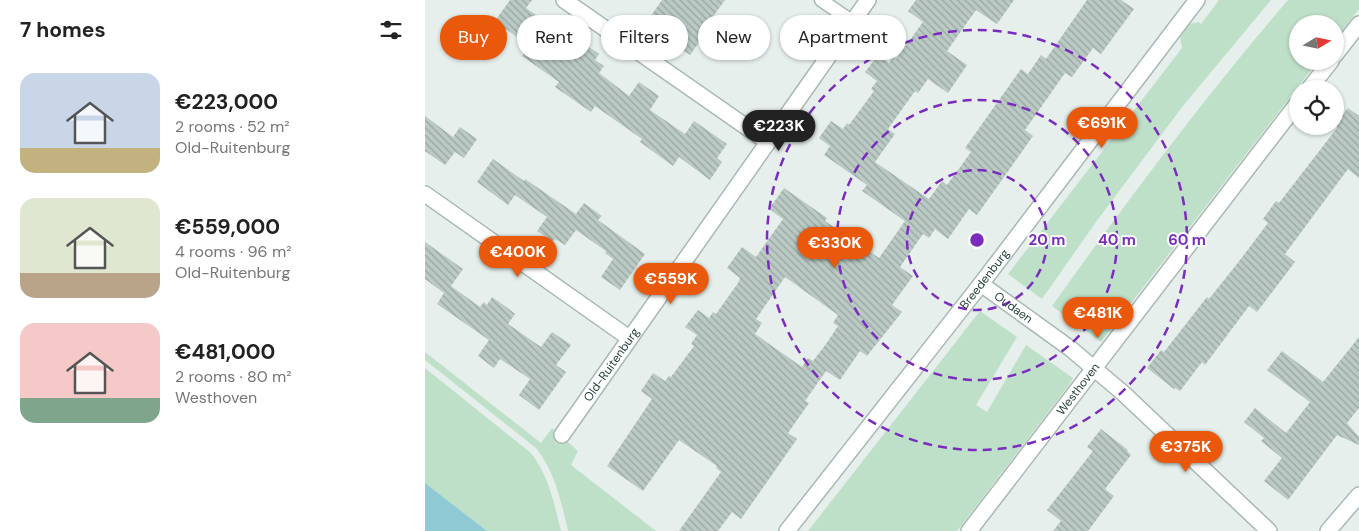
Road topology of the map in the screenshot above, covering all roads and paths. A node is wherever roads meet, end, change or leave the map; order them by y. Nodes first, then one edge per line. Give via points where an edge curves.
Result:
1 (564, 0) edge
2 (821, 0) edge
3 (868, 0) edge
4 (1197, 0) edge
5 (843, 15) edge
6 (858, 15) edge
7 (1359, 24) edge
8 (1344, 44) edge
9 (826, 60) edge
10 (1324, 70) edge
11 (1316, 80) edge
12 (1289, 114) edge
13 (768, 142) junction
14 (425, 194) edge
15 (981, 284) junction
16 (629, 338) junction
17 (1095, 368) junction
18 (561, 435) dead end
19 (1359, 495) edge
20 (787, 531) edge
21 (969, 531) edge
22 (1269, 531) edge
23 (1328, 531) edge

1 - 13 street
2 - 5 lane
3 - 6 street, Old-Ruitenburg
4 - 15 street, Breedenburg
7 - 8 street
9 - 13 street, Old-Ruitenburg
10 - 11 street
12 - 17 street, Westhoven
13 - 16 street, Old-Ruitenburg
14 - 16 street
15 - 17 street, Oudaen
15 - 20 street, Breedenburg
16 - 18 street, Old-Ruitenburg
17 - 21 street, Westhoven
17 - 22 street, Oudaen
19 - 23 street

